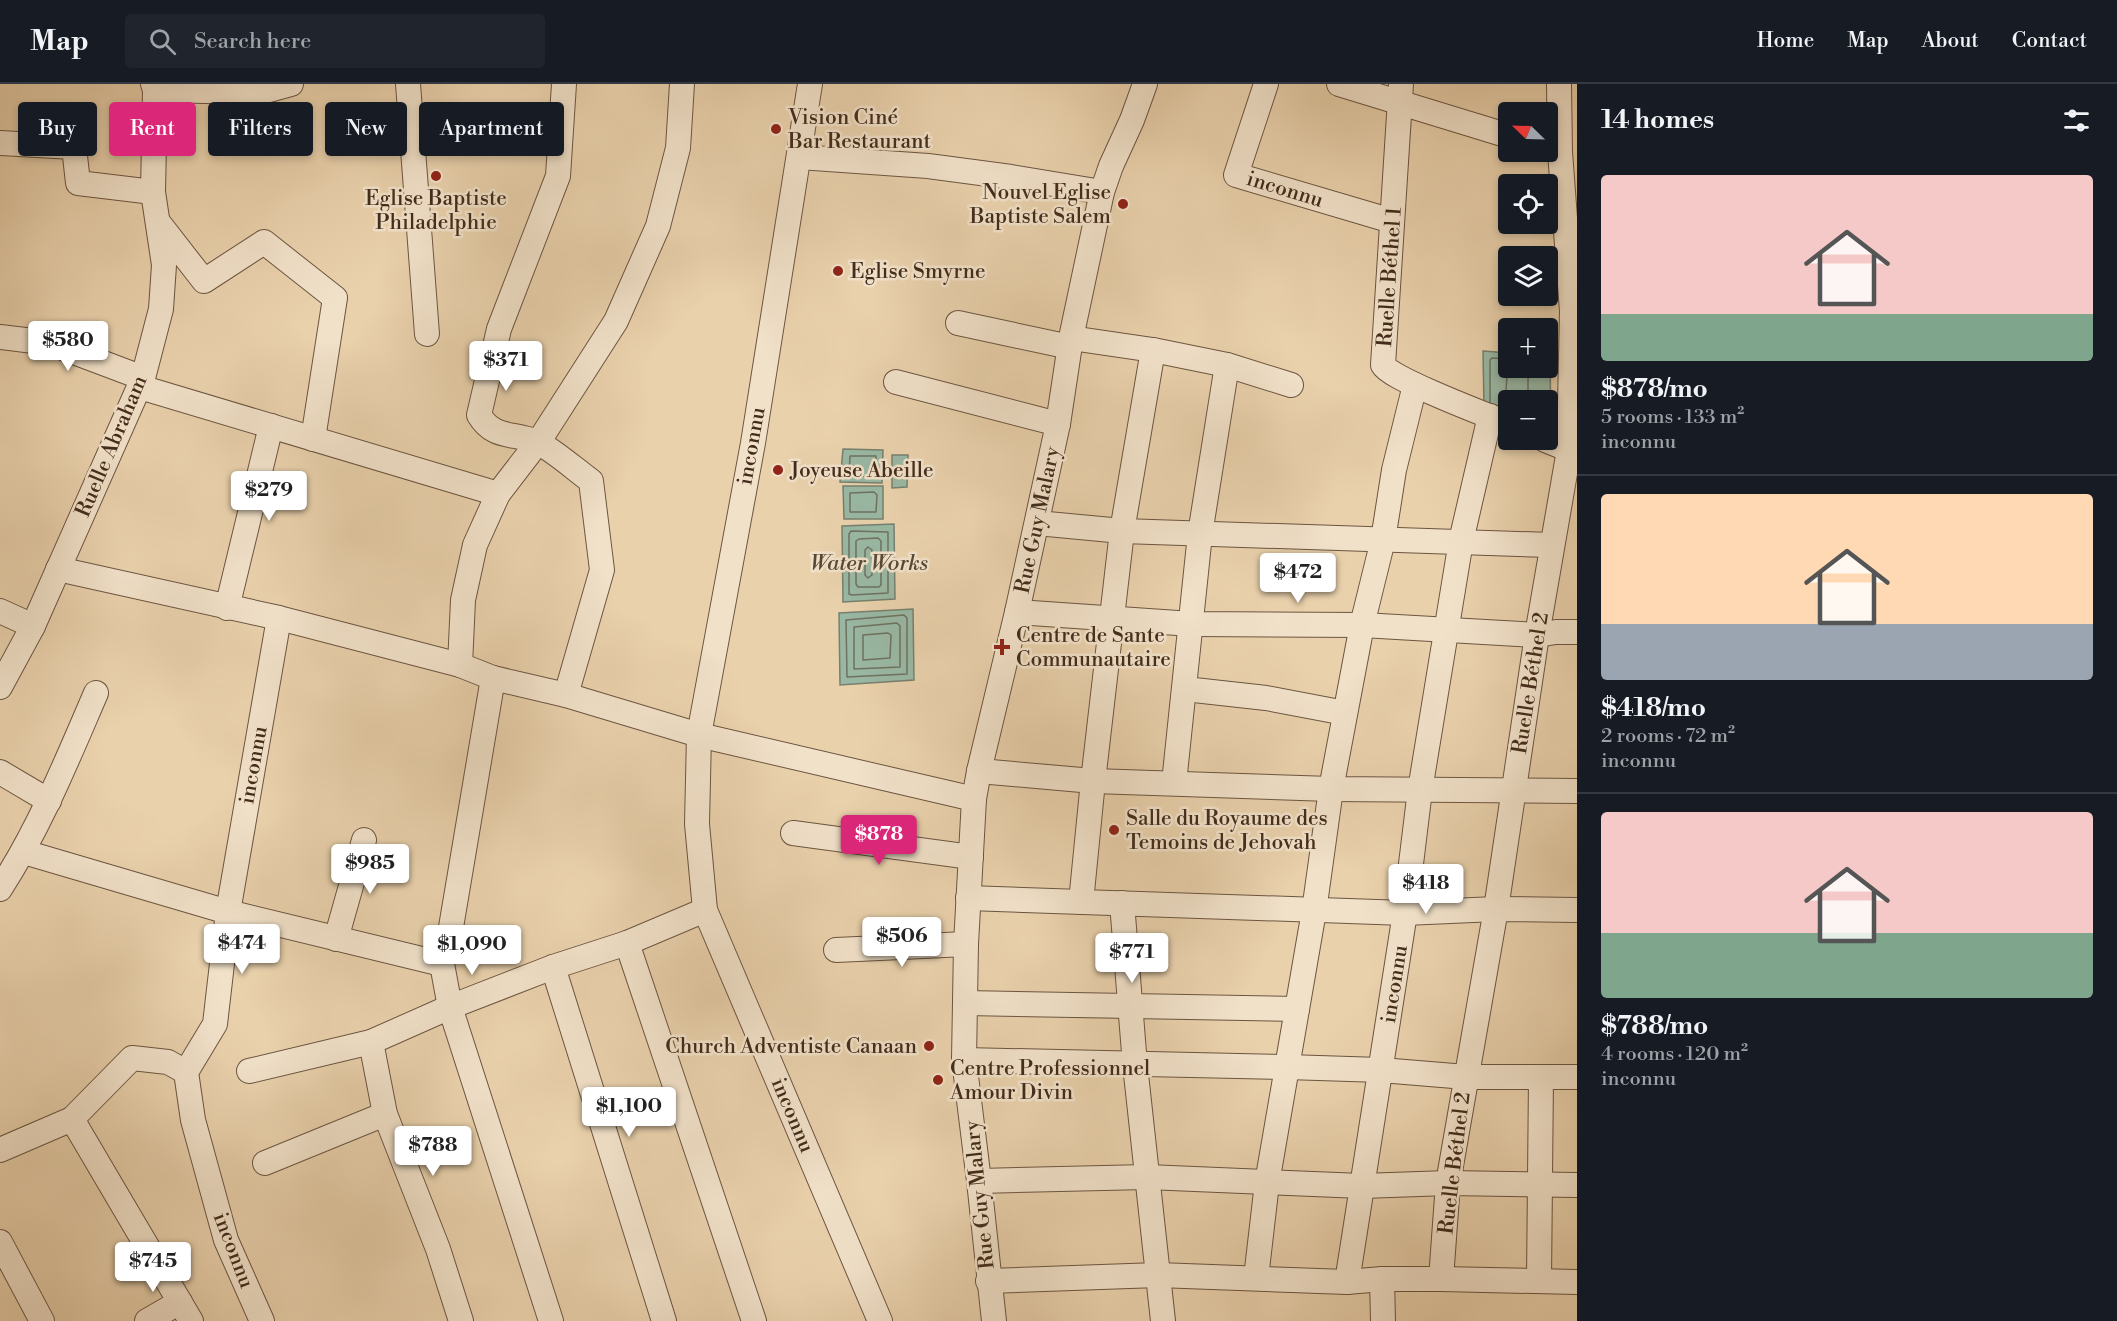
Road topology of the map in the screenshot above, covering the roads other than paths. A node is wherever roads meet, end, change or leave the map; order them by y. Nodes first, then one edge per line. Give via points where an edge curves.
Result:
1 (291, 84) edge
2 (408, 84) edge
3 (564, 84) edge
4 (682, 84) edge
5 (810, 84) edge
6 (1145, 84) edge
7 (1266, 84) edge
8 (1339, 84) edge
9 (1558, 84) edge
10 (154, 87) edge
11 (1401, 93) edge
12 (1498, 132) edge
13 (0, 143) edge
14 (1562, 152) edge
15 (799, 157) junction
16 (153, 192) junction
17 (1102, 192) junction
18 (1392, 221) junction
19 (158, 222) junction
20 (958, 323) dead end
21 (428, 334) dead end
22 (0, 337) edge
23 (1071, 343) junction
24 (1153, 350) junction
25 (1227, 364) junction
26 (142, 382) junction
27 (896, 382) dead end
28 (1291, 385) dead end
29 (1415, 385) junction
30 (1498, 420) edge
31 (1498, 423) edge
32 (1058, 424) junction
33 (271, 426) junction
34 (313, 439) junction
35 (537, 442) junction
36 (1558, 445) edge
37 (1573, 451) edge
38 (498, 494) junction
39 (1037, 523) junction
40 (1122, 531) junction
41 (1200, 534) junction
42 (1383, 540) junction
43 (1461, 541) junction
44 (1551, 545) junction
45 (58, 569) junction
46 (227, 608) junction
47 (0, 611) edge
48 (1017, 612) junction
49 (279, 618) junction
50 (1111, 618) junction
51 (1192, 624) junction
52 (1362, 625) junction
53 (33, 626) junction
54 (1447, 630) junction
55 (1577, 632) edge
56 (1537, 635) junction
57 (460, 664) junction
58 (493, 678) junction
59 (0, 687) edge
60 (1185, 689) junction
61 (96, 693) dead end
62 (566, 695) junction
63 (1345, 713) junction
64 (699, 735) junction
65 (979, 771) junction
66 (0, 772) edge
67 (1093, 781) junction
68 (1174, 783) junction
69 (1331, 789) junction
70 (1420, 790) junction
71 (1513, 790) junction
72 (1577, 791) edge
73 (974, 799) junction
74 (49, 801) junction
75 (793, 833) dead end
76 (364, 840) dead end
77 (24, 852) junction
78 (971, 857) junction
79 (0, 890) edge
80 (969, 898) junction
81 (1081, 902) junction
82 (1122, 903) junction
83 (1496, 909) junction
84 (705, 910) junction
85 (1314, 910) junction
86 (1577, 910) edge
87 (228, 912) junction
88 (1405, 913) junction
89 (336, 939) junction
90 (627, 943) junction
91 (966, 944) junction
92 (836, 950) dead end
93 (442, 964) junction
94 (553, 967) junction
95 (965, 1003) junction
96 (1130, 1005) junction
97 (450, 1007) junction
98 (1297, 1009) junction
99 (371, 1042) junction
100 (964, 1060) junction
101 (1135, 1065) junction
102 (1287, 1067) junction
103 (1381, 1070) junction
104 (249, 1071) dead end
105 (186, 1072) junction
106 (1466, 1077) junction
107 (1541, 1077) junction
108 (1577, 1077) edge
109 (386, 1114) junction
110 (72, 1119) junction
111 (0, 1150) edge
112 (265, 1163) dead end
113 (1147, 1177) junction
114 (980, 1181) junction
115 (1267, 1183) junction
116 (1448, 1183) junction
117 (1541, 1185) junction
118 (1577, 1185) edge
119 (1362, 1186) junction
120 (0, 1242) edge
121 (1158, 1275) junction
122 (1256, 1278) junction
123 (1382, 1279) junction
124 (1441, 1279) junction
125 (988, 1281) junction
126 (1539, 1281) junction
127 (1347, 1282) junction
128 (1577, 1282) edge
129 (186, 1312) edge
130 (42, 1321) edge
131 (147, 1321) edge
132 (262, 1321) edge
133 (461, 1321) edge
134 (551, 1321) edge
135 (664, 1321) edge
136 (754, 1321) edge
137 (879, 1321) edge
138 (994, 1321) edge
139 (1163, 1321) edge
140 (1383, 1321) edge

1 - 10 street via 262,92
2 - 21 street
3 - 35 street via 558,176 499,329 478,415 496,432
4 - 35 street via 678,148 658,226 616,321
5 - 15 street, inconnu
6 - 17 street, Rue Guy Malary
7 - 18 street, inconnu via 1236,175
8 - 11 street
9 - 14 street, Ruelle Béthel 2
10 - 16 street, Ruelle Abraham
11 - 12 street
11 - 18 street, Ruelle Béthel 1
13 - 16 street via 74,147 78,183
14 - 37 street, Ruelle Béthel 2 via 1572,311
15 - 17 street via 928,166
15 - 64 street, inconnu via 753,443
16 - 19 street, Ruelle Abraham
17 - 23 street, Rue Guy Malary
18 - 29 street, Ruelle Béthel 1 via 1383,365
19 - 26 street, Ruelle Abraham via 164,265 160,309
19 - 34 street via 204,281 264,242 335,298
20 - 23 street
22 - 26 street via 50,343
23 - 24 street
23 - 32 street, Rue Guy Malary
24 - 25 street
24 - 40 street
25 - 28 street
25 - 41 street
26 - 33 street
26 - 45 street, Ruelle Abraham
27 - 32 street
29 - 30 street, Ruelle Béthel 1
29 - 42 street via 1394,470
31 - 43 street, inconnu
32 - 39 street, Rue Guy Malary
33 - 34 street
33 - 46 street
34 - 38 street
35 - 38 street
35 - 62 street via 591,481 602,570
36 - 37 street
37 - 44 street, Ruelle Béthel 2
38 - 57 street via 475,544 463,600
39 - 40 street
39 - 48 street, Rue Guy Malary
40 - 41 street
40 - 50 street
41 - 42 street
41 - 51 street
42 - 43 street
42 - 52 street
43 - 44 street
43 - 54 street, inconnu
44 - 56 street, Ruelle Béthel 2
45 - 46 street
45 - 53 street, Ruelle Abraham
46 - 49 street
47 - 53 street
48 - 50 street
48 - 65 street, Rue Guy Malary
49 - 57 street
49 - 87 street, inconnu
50 - 51 street
50 - 67 street
51 - 52 street
51 - 60 street
52 - 54 street
52 - 63 street
53 - 59 street, Ruelle Abraham
54 - 56 street
54 - 70 street, inconnu
55 - 56 street
56 - 71 street, Ruelle Béthel 2
57 - 58 street
58 - 62 street
58 - 93 street
60 - 63 street via 1266,698
60 - 68 street
61 - 74 street
62 - 64 street
63 - 69 street
64 - 73 street
64 - 84 street, inconnu via 697,824
65 - 67 street
65 - 73 street, Rue Guy Malary
66 - 74 street
67 - 68 street
67 - 81 street
68 - 69 street
69 - 70 street
69 - 85 street
70 - 71 street
70 - 88 street, inconnu
71 - 72 street
71 - 83 street, Ruelle Béthel 2
73 - 78 street, Rue Guy Malary
74 - 77 street
75 - 78 street
76 - 89 street
77 - 79 street
77 - 87 street
78 - 80 street, Rue Guy Malary
80 - 81 street
80 - 91 street, Rue Guy Malary
81 - 82 street
82 - 85 street
82 - 96 street
83 - 86 street
83 - 88 street
83 - 106 street, Ruelle Béthel 2
84 - 90 street
84 - 137 street, inconnu
85 - 88 street
85 - 98 street
87 - 89 street
87 - 105 street, inconnu via 215,1024
88 - 103 street, inconnu
89 - 93 street
90 - 94 street
90 - 136 street
91 - 92 street
91 - 95 street, Rue Guy Malary
93 - 97 street
94 - 97 street
94 - 135 street
95 - 96 street
95 - 100 street, Rue Guy Malary
96 - 98 street
96 - 101 street
97 - 99 street
97 - 134 street
98 - 102 street
99 - 104 street
99 - 109 street
100 - 101 street
100 - 114 street, Rue Guy Malary
101 - 102 street
101 - 113 street
102 - 103 street
102 - 115 street
103 - 106 street
103 - 119 street, inconnu
105 - 110 street via 168,1062 132,1058
105 - 132 street, inconnu via 193,1120 226,1240
106 - 107 street
106 - 116 street, Ruelle Béthel 2
107 - 108 street
107 - 117 street
109 - 112 street
109 - 133 street
110 - 111 street
110 - 129 street
113 - 114 street
113 - 115 street
113 - 121 street
114 - 125 street, Rue Guy Malary
115 - 119 street
115 - 122 street
116 - 117 street
116 - 119 street
116 - 124 street, Ruelle Béthel 2
117 - 118 street
117 - 126 street
119 - 127 street, inconnu
120 - 130 street
121 - 122 street
121 - 125 street
121 - 139 street
122 - 127 street
123 - 124 street
123 - 127 street
123 - 140 street
124 - 126 street
125 - 138 street, Rue Guy Malary
126 - 128 street
129 - 131 street

